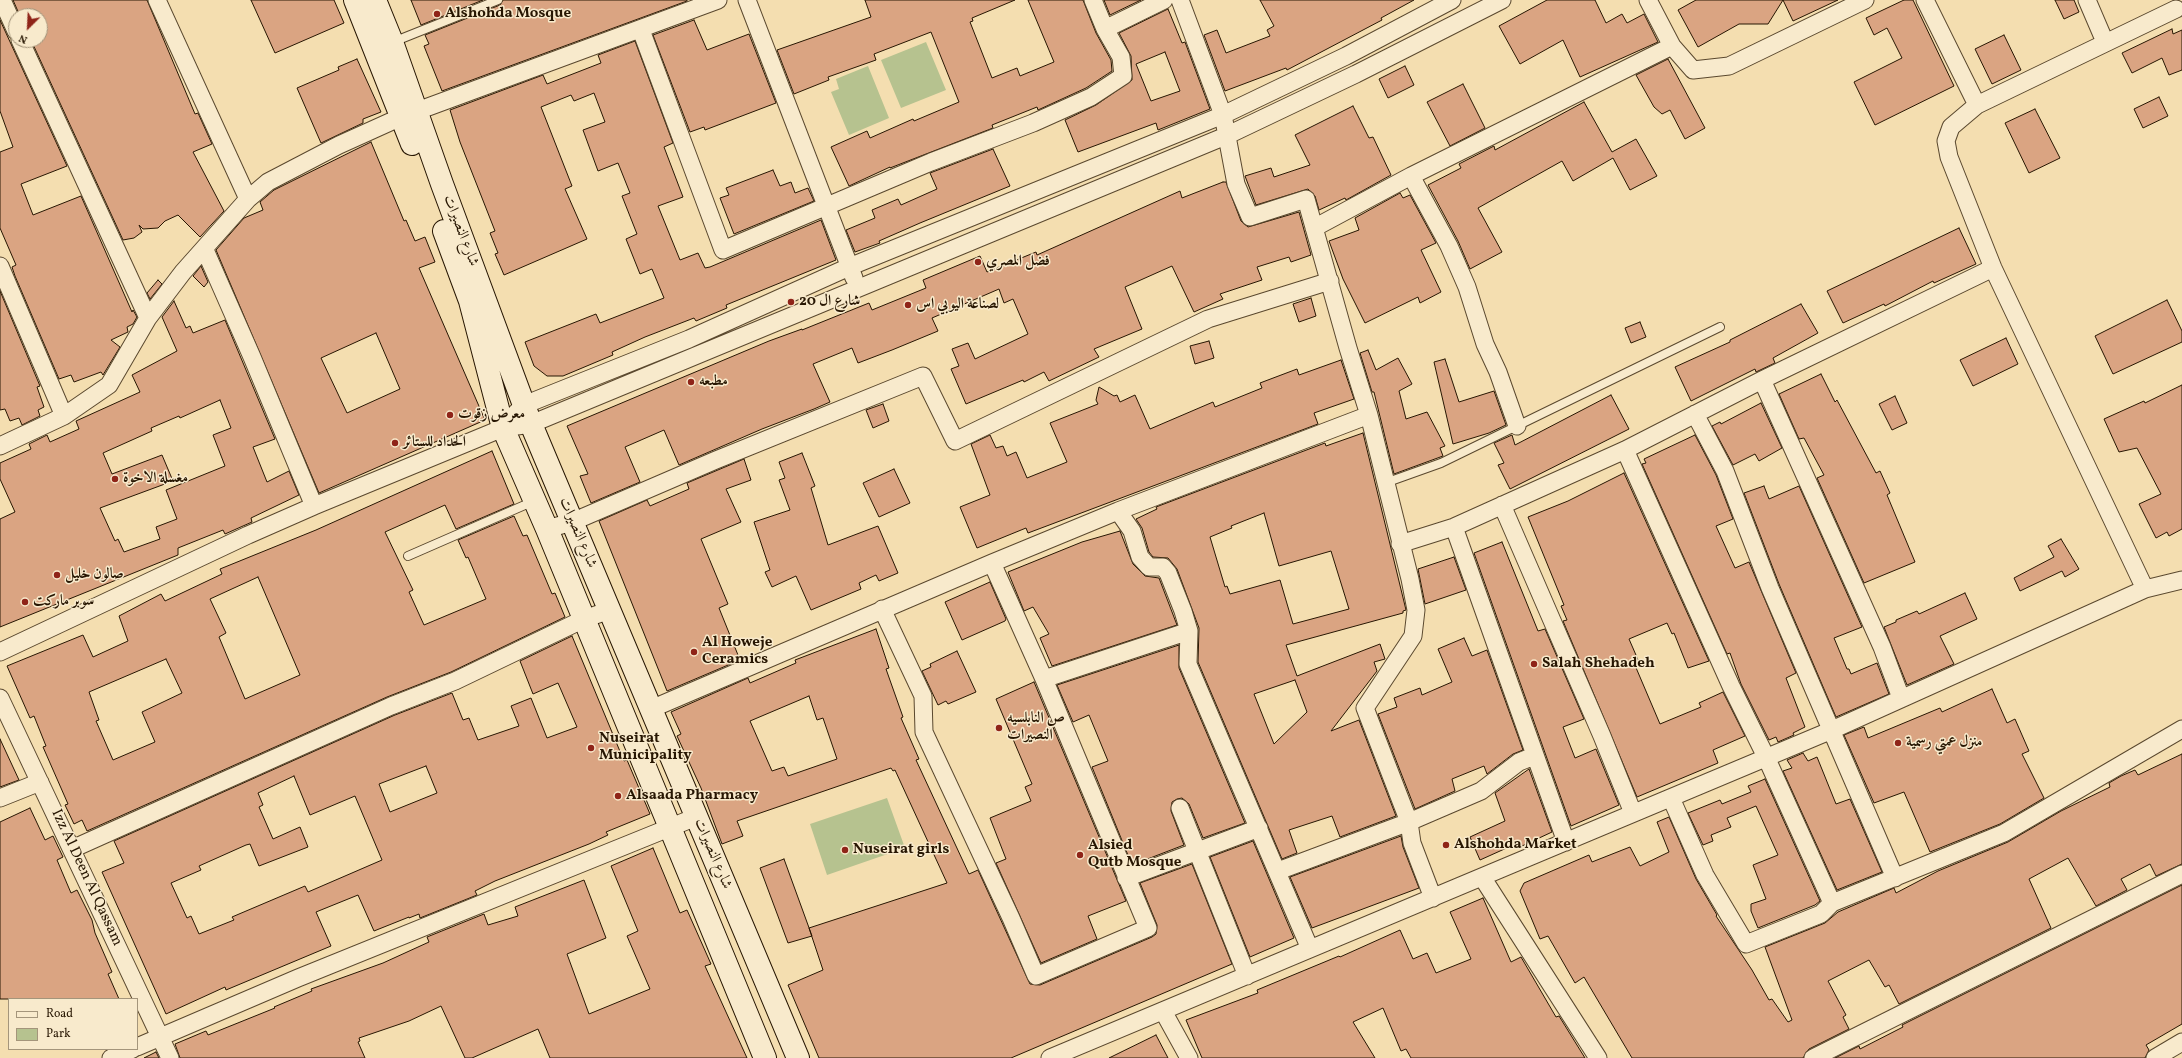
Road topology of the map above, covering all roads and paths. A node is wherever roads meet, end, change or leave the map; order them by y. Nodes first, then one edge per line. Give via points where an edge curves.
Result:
1 (2, 0) edge
2 (157, 0) edge
3 (355, 0) edge
4 (376, 0) edge
5 (498, 0) edge
6 (718, 0) edge
7 (747, 0) edge
8 (1093, 0) edge
9 (1164, 0) edge
10 (1180, 0) edge
11 (1452, 0) edge
12 (1502, 0) edge
13 (1648, 0) edge
14 (1865, 0) edge
15 (1925, 0) edge
16 (2087, 0) edge
17 (2176, 9) dead end
18 (8, 13) edge
19 (1105, 29) junction
20 (641, 30) junction
21 (2105, 42) junction
22 (383, 45) junction
23 (1672, 46) junction
24 (24, 48) edge
25 (1977, 105) junction
26 (409, 114) junction
27 (1223, 114) junction
28 (1228, 135) junction
29 (1411, 176) junction
30 (248, 198) junction
31 (826, 206) junction
32 (1314, 228) junction
33 (204, 250) junction
34 (0, 266) edge
35 (849, 267) junction
36 (1993, 268) junction
37 (1330, 282) junction
38 (858, 287) junction
39 (148, 318) junction
40 (1720, 327) dead end
41 (1762, 380) junction
42 (527, 414) junction
43 (1369, 414) junction
44 (1695, 414) junction
45 (64, 416) junction
46 (1517, 426) junction
47 (503, 428) junction
48 (0, 446) edge
49 (1625, 450) junction
50 (1385, 483) junction
51 (535, 500) junction
52 (1502, 505) junction
53 (314, 506) junction
54 (1118, 511) junction
55 (572, 522) junction
56 (1454, 527) junction
57 (547, 529) junction
58 (1400, 544) junction
59 (408, 556) dead end
60 (992, 563) junction
61 (2182, 580) edge
62 (2145, 590) junction
63 (882, 609) junction
64 (610, 610) junction
65 (584, 619) junction
66 (1189, 631) junction
67 (0, 652) edge
68 (1044, 679) junction
69 (0, 698) edge
70 (1901, 698) junction
71 (651, 709) junction
72 (2182, 729) edge
73 (1832, 730) junction
74 (1534, 756) junction
75 (1766, 757) junction
76 (40, 782) junction
77 (0, 798) edge
78 (1671, 798) junction
79 (1180, 808) dead end
80 (1633, 813) junction
81 (696, 817) junction
82 (1409, 822) junction
83 (669, 827) junction
84 (1258, 828) junction
85 (1566, 842) junction
86 (72, 849) junction
87 (1196, 850) junction
88 (1278, 871) junction
89 (2182, 874) edge
90 (1482, 877) junction
91 (1126, 878) junction
92 (1895, 878) junction
93 (1432, 898) junction
94 (1832, 903) junction
95 (1310, 949) junction
96 (1247, 976) junction
97 (1163, 1011) junction
98 (161, 1038) junction
99 (2182, 1042) edge
100 (138, 1047) edge
101 (131, 1050) edge
102 (111, 1058) edge
103 (170, 1058) edge
104 (765, 1058) edge
105 (798, 1058) edge
106 (1050, 1058) edge
107 (1189, 1058) edge
108 (1598, 1058) edge
109 (1813, 1058) edge
110 (2155, 1058) edge

1 - 18 street
2 - 30 street
3 - 22 main road, شارع النصيرات
4 - 22 main road, شارع النصيرات
5 - 22 lane
6 - 20 street
7 - 31 street
8 - 19 street
9 - 19 street
10 - 27 street
11 - 27 street via 1346,56
12 - 28 street
13 - 23 street
14 - 23 street via 1729,66 1693,70
15 - 25 street
16 - 21 street
17 - 21 street
19 - 31 street via 1121,57 1123,76 1091,97
20 - 26 street
20 - 31 street via 723,250
21 - 25 street
22 - 26 main road, شارع النصيرات
23 - 29 street
24 - 39 street
25 - 36 street via 1951,127 1946,141 1949,157
26 - 30 street via 339,145 268,182
26 - 42 main road, شارع النصيرات
26 - 47 main road, شارع النصيرات via 470,301
27 - 28 street
27 - 35 street
28 - 32 street via 1236,184 1250,217 1306,199
28 - 38 street
29 - 32 street
29 - 46 street via 1435,218 1467,287 1485,344
30 - 33 street
31 - 35 street
32 - 37 street
33 - 39 street via 183,272
33 - 53 street
34 - 45 street
35 - 38 street
35 - 42 street
36 - 41 street
36 - 62 street
37 - 43 street
37 - 55 street via 1208,319 955,441 923,376
38 - 42 street
39 - 45 street via 109,385
40 - 46 lane
41 - 44 street
41 - 70 street via 1882,647
42 - 47 street
42 - 55 main road, شارع النصيرات
43 - 50 street
43 - 54 street
44 - 49 street
44 - 73 street via 1724,471 1770,588
45 - 48 street
46 - 50 lane via 1441,463
47 - 51 main road, شارع النصيرات
47 - 53 street
49 - 52 street
49 - 75 street via 1731,686
50 - 58 street
51 - 57 main road, شارع النصيرات
51 - 59 lane
52 - 56 street
52 - 80 street
53 - 67 street
54 - 60 street
54 - 66 street via 1132,531 1140,557 1149,567 1163,567 1168,573
55 - 57 street
55 - 64 main road, شارع النصيرات
56 - 58 street
56 - 74 street
57 - 65 main road, شارع النصيرات
58 - 82 street via 1416,610 1413,636 1365,708
60 - 63 street
60 - 68 street
61 - 62 street
62 - 70 street via 1981,665
63 - 71 street
63 - 91 street via 923,696 924,732 1036,976 1148,928
64 - 65 street
64 - 71 main road, شارع النصيرات
65 - 83 main road, شارع النصيرات
65 - 86 street via 455,681 384,709
66 - 68 street
66 - 84 street via 1188,664
68 - 91 street
69 - 76 street, Izz Al Deen Al Qassam
70 - 73 street
71 - 81 main road, شارع النصيرات
72 - 92 street via 2004,833
73 - 75 street
73 - 92 street
74 - 82 street via 1519,762 1481,791
74 - 85 street
75 - 78 street
75 - 94 street
76 - 77 street
76 - 86 street, Izz Al Deen Al Qassam
78 - 80 street
78 - 94 street via 1704,875 1746,944 1821,914
79 - 87 street
80 - 85 street
81 - 83 street
81 - 105 main road, شارع النصيرات
82 - 88 street
82 - 93 street via 1412,843
83 - 98 street via 298,978
83 - 104 main road, شارع النصيرات
84 - 87 street
84 - 88 street
85 - 90 street
86 - 98 street, Izz Al Deen Al Qassam
87 - 91 street
87 - 96 street
88 - 95 street
89 - 109 street
90 - 93 street
90 - 108 street
92 - 94 street
93 - 95 street
95 - 96 street
96 - 97 street
97 - 106 street
97 - 107 street
98 - 100 street
98 - 103 street, Izz Al Deen Al Qassam
99 - 110 street
101 - 102 street

